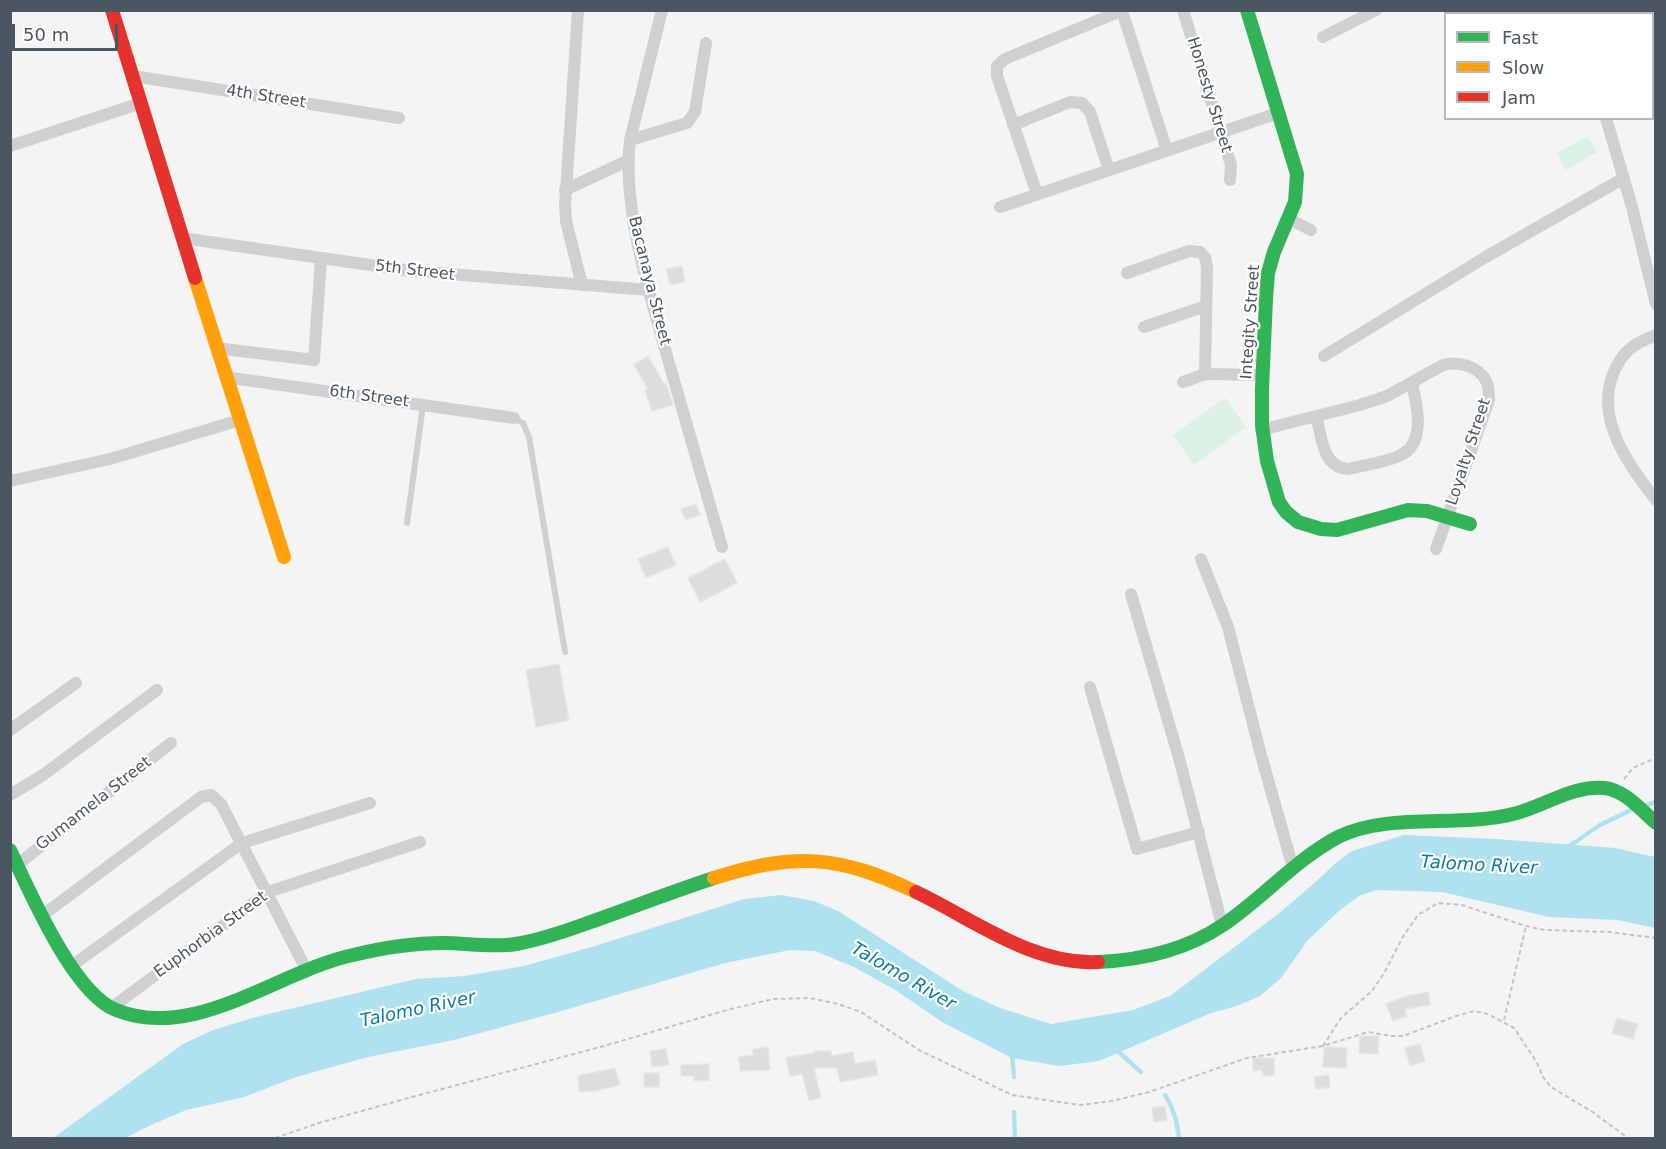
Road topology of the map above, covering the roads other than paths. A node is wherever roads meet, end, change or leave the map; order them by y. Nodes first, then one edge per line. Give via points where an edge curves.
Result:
1 (112, 10) edge
2 (578, 10) edge
3 (662, 10) edge
4 (1183, 10) edge
5 (1247, 10) edge
6 (1376, 10) edge
7 (1122, 11) edge
8 (1323, 37) dead end
9 (706, 43) dead end
10 (132, 76) junction
11 (141, 103) junction
12 (1278, 112) junction
13 (399, 118) dead end
14 (1607, 120) edge
15 (1014, 125) junction
16 (1221, 132) junction
17 (630, 140) junction
18 (10, 146) edge
19 (1167, 151) junction
20 (627, 161) junction
21 (1108, 170) junction
22 (1624, 178) junction
23 (1230, 180) dead end
24 (565, 190) junction
25 (1038, 194) junction
26 (1000, 207) dead end
27 (1291, 220) junction
28 (1311, 230) dead end
29 (182, 238) junction
30 (321, 259) junction
31 (1127, 273) dead end
32 (582, 285) junction
33 (649, 290) junction
34 (1656, 304) edge
35 (1206, 306) junction
36 (1144, 327) dead end
37 (1656, 335) edge
38 (216, 348) junction
39 (1324, 356) dead end
40 (1205, 374) junction
41 (1263, 375) junction
42 (225, 377) junction
43 (1183, 382) dead end
44 (1412, 383) junction
45 (423, 405) junction
46 (1316, 416) junction
47 (514, 418) joint
48 (240, 420) junction
49 (1261, 430) junction
50 (10, 481) edge
51 (1656, 500) edge
52 (1448, 517) junction
53 (407, 522) dead end
54 (1470, 524) dead end
55 (722, 548) dead end
56 (1436, 549) dead end
57 (284, 557) dead end
58 (1201, 559) dead end
59 (1131, 594) dead end
60 (565, 652) dead end
61 (76, 683) dead end
62 (1090, 687) dead end
63 (157, 690) dead end
64 (10, 730) edge
65 (171, 743) dead end
66 (10, 795) edge
67 (370, 803) dead end
68 (1656, 823) edge
69 (1199, 832) junction
70 (242, 843) junction
71 (420, 843) dead end
72 (10, 849) edge
73 (17, 865) junction
74 (1293, 868) junction
75 (268, 892) junction
76 (43, 915) junction
77 (1222, 925) junction
78 (70, 967) junction
79 (306, 969) junction
80 (111, 1008) junction

1 - 10 street
2 - 24 street
3 - 17 street, Bacanaya Street
4 - 16 street, Honesty Street
5 - 12 street, Integity Street
6 - 8 street
7 - 15 street via 1000,63 996,72
7 - 19 street
9 - 17 street via 695,112 687,123
10 - 11 street
10 - 13 street, 4th Street
11 - 18 street
11 - 29 street
12 - 16 street
12 - 27 street, Integity Street via 1297,174 1298,191
14 - 22 street
15 - 21 street via 1070,102 1082,103 1090,111
15 - 25 street
16 - 19 street
16 - 23 street, Honesty Street via 1231,165
17 - 20 street, Bacanaya Street
19 - 21 street
20 - 24 street
20 - 33 street, Bacanaya Street via 630,200
21 - 25 street
22 - 34 street
22 - 39 street
24 - 32 street via 566,221
25 - 26 street
27 - 28 street
27 - 41 street, Integity Street via 1275,250 1267,278
29 - 30 street, 5th Street
29 - 38 street
30 - 32 street, 5th Street
30 - 38 street via 314,360
31 - 35 street via 1189,251 1200,252 1207,267
32 - 33 street, 5th Street
33 - 55 street, Bacanaya Street
35 - 36 street
35 - 40 street
37 - 51 street via 1623,356 1611,379 1608,396 1608,413 1616,437
38 - 42 street
40 - 41 street
40 - 43 street
41 - 49 street, Integity Street
42 - 45 street, 6th Street
42 - 48 street
44 - 46 street, Loyalty Street via 1387,396
44 - 46 street via 1417,430 1413,443 1400,456 1339,468 1329,461
44 - 52 street, Loyalty Street via 1452,363 1462,364 1482,376 1489,388 1489,400
45 - 47 street, 6th Street
45 - 53 lane
46 - 49 street, Loyalty Street
47 - 60 lane via 523,423 529,437
48 - 50 street via 119,457
48 - 57 street
49 - 52 street, Integity Street via 1281,505 1287,514 1306,525 1337,530 1408,510
52 - 54 street
52 - 56 street, Loyalty Street
58 - 74 street via 1228,627
59 - 69 street
61 - 64 street
62 - 69 street via 1137,849
63 - 66 street
65 - 73 street, Gumamela Street
67 - 70 street
68 - 74 street via 1621,794 1606,788 1581,791 1516,814 1482,820 1373,825 1340,836
69 - 77 street
70 - 75 street
70 - 76 street via 221,804 206,795
70 - 78 street
71 - 75 street, Euphorbia Street
72 - 73 street
73 - 76 street
74 - 77 street
75 - 79 street
75 - 80 street, Euphorbia Street
76 - 78 street
77 - 79 street via 1199,939 1133,961 1100,966 1066,962 1005,938 880,875 828,860 798,860 774,862 702,882 523,943 500,947 420,945 353,955
78 - 80 street via 91,993
79 - 80 street via 191,1016 153,1019

